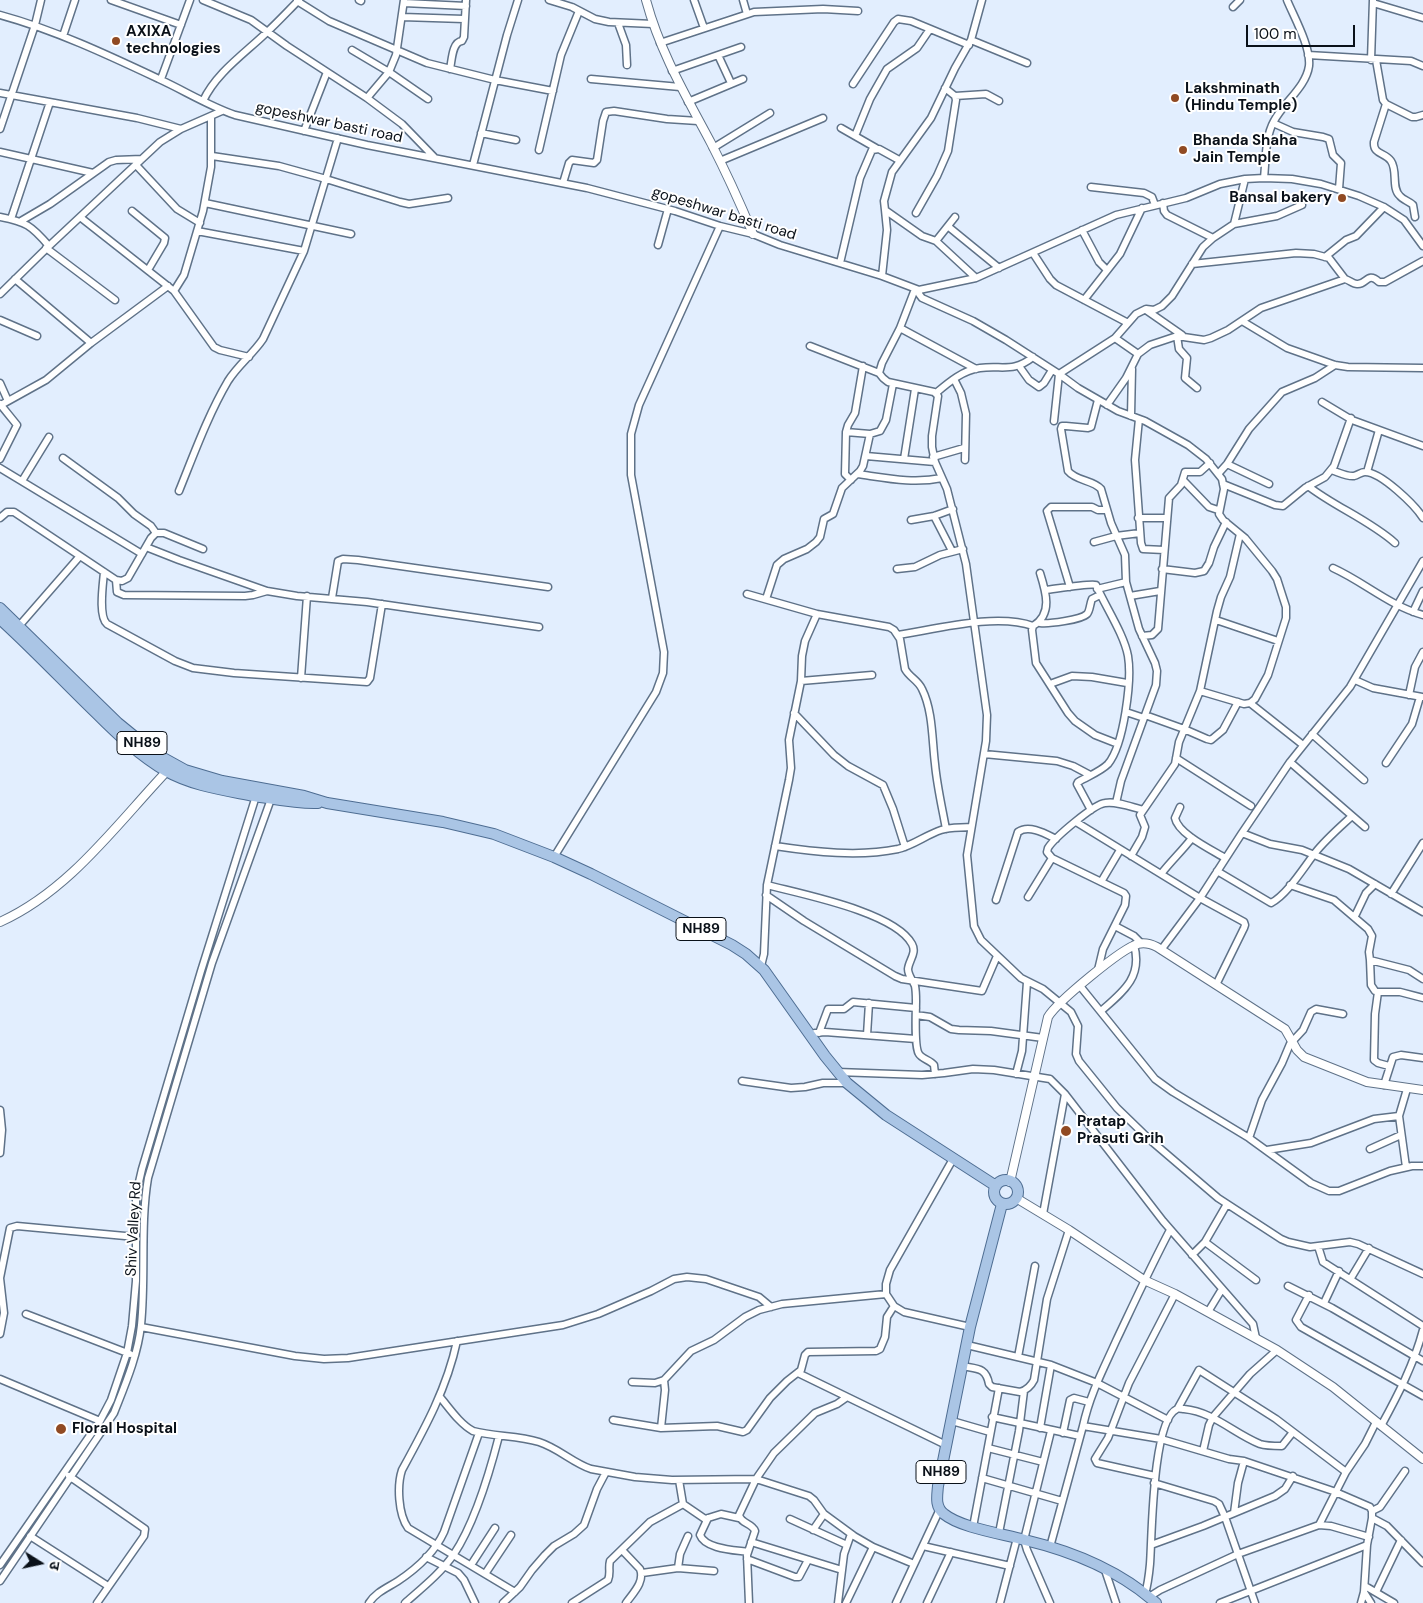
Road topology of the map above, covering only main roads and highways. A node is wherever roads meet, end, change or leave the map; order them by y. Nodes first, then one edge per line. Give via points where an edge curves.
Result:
1 (0, 608) edge
2 (0, 620) edge
3 (327, 803) junction
4 (996, 1186) junction
5 (1002, 1204) junction
6 (1150, 1598) edge

1 - 3 main road, NH89 via 118,723 156,754 197,775
2 - 3 main road, NH89 via 111,727 167,771 200,785 306,804
3 - 4 main road, NH89 via 494,834 554,857 732,945 761,966 847,1083 886,1115
4 - 5 main road via 994,1196
4 - 5 main road via 1010,1182 1016,1187 1016,1198 1011,1203
5 - 6 main road, NH89 via 966,1345 936,1499 940,1510 949,1518 973,1527 1074,1555 1106,1570

